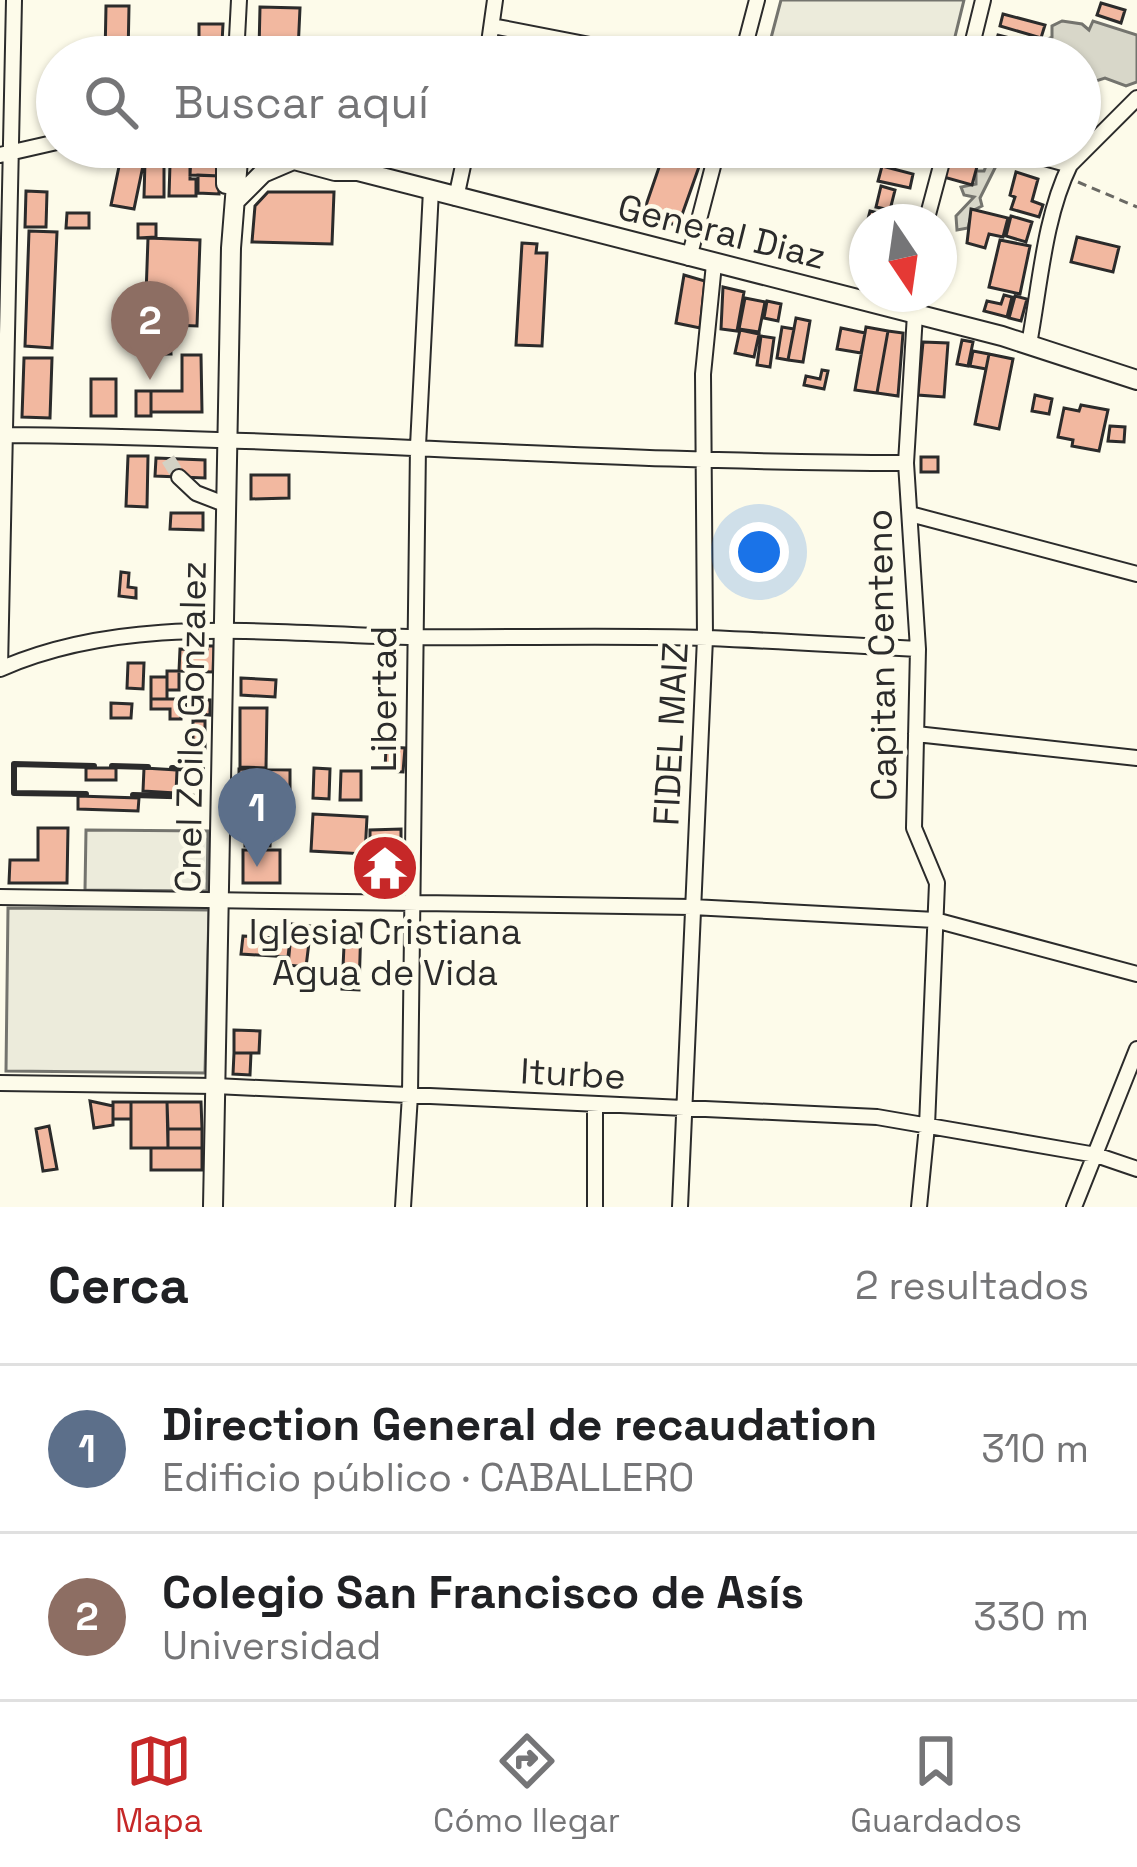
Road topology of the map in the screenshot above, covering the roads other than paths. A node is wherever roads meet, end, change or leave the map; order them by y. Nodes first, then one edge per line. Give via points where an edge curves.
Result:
1 (14, 0) edge
2 (239, 0) edge
3 (495, 0) edge
4 (757, 0) edge
5 (983, 0) edge
6 (492, 26) junction
7 (237, 36) edge
8 (491, 36) edge
9 (544, 36) edge
10 (748, 36) edge
11 (974, 36) edge
12 (1136, 97) edge
13 (1101, 135) edge
14 (7, 153) edge
15 (226, 168) edge
16 (240, 168) edge
17 (271, 168) edge
18 (347, 168) edge
19 (462, 168) edge
20 (713, 168) edge
21 (940, 168) edge
22 (1062, 168) edge
23 (1068, 170) joint
24 (430, 190) junction
25 (456, 198) junction
26 (236, 200) junction
27 (931, 204) edge
28 (231, 248) junction
29 (689, 258) junction
30 (714, 265) junction
31 (849, 294) edge
32 (908, 312) edge
33 (927, 312) edge
34 (1029, 344) junction
35 (1137, 380) edge
36 (3, 435) edge
37 (158, 439) junction
38 (228, 440) junction
39 (418, 446) junction
40 (168, 459) tunnel mouth
41 (705, 462) junction
42 (906, 463) junction
43 (179, 477) tunnel mouth
44 (227, 505) junction
45 (910, 514) junction
46 (1137, 574) edge
47 (224, 630) junction
48 (412, 637) junction
49 (705, 638) junction
50 (918, 649) junction
51 (0, 668) edge
52 (916, 734) junction
53 (1137, 758) edge
54 (0, 897) edge
55 (220, 901) junction
56 (411, 903) junction
57 (692, 907) junction
58 (935, 920) junction
59 (1137, 974) edge
60 (1137, 1049) edge
61 (0, 1083) edge
62 (215, 1086) junction
63 (410, 1095) junction
64 (595, 1104) junction
65 (682, 1108) junction
66 (927, 1126) junction
67 (1096, 1155) junction
68 (1137, 1169) edge
69 (213, 1207) edge
70 (403, 1207) edge
71 (595, 1207) edge
72 (680, 1207) edge
73 (919, 1207) edge
74 (1074, 1207) edge

1 - 14 street
2 - 7 street
3 - 6 street
4 - 10 street
5 - 11 street
6 - 8 street
6 - 9 street
12 - 13 street
14 - 36 street
15 - 28 main road, Cnel Zoilo Gonzalez
16 - 26 main road, Cnel Zoilo Gonzalez
17 - 26 main road
18 - 24 main road, General Diaz
19 - 25 street
20 - 29 street
21 - 27 street
22 - 23 street
23 - 34 street
24 - 25 main road, General Diaz
24 - 39 street, Libertad
25 - 29 main road, General Diaz
26 - 28 main road, Cnel Zoilo Gonzalez
28 - 38 main road, Cnel Zoilo Gonzalez
29 - 30 main road, General Diaz
30 - 31 main road, General Diaz
30 - 41 street, FIDEL MAIZ via 703,374
32 - 42 street, Capitan Centeno
33 - 34 main road, General Diaz
34 - 35 main road, General Diaz
36 - 37 street
36 - 51 street
37 - 38 street
37 - 40 street
38 - 39 street
38 - 44 main road, Cnel Zoilo Gonzalez
39 - 41 street
39 - 48 street, Libertad
41 - 42 street
41 - 49 street, FIDEL MAIZ
42 - 45 street, Capitan Centeno
43 - 44 street
44 - 47 main road, Cnel Zoilo Gonzalez
45 - 46 street
45 - 50 street, Capitan Centeno
47 - 48 street
47 - 51 street via 100,641
47 - 55 main road, Cnel Zoilo Gonzalez
48 - 49 street
48 - 56 street, Libertad
49 - 50 street
49 - 57 street, FIDEL MAIZ
50 - 52 street, Capitan Centeno
52 - 53 street
52 - 58 street, Capitan Centeno via 914,828 937,883
54 - 55 street
55 - 56 street
55 - 62 main road, Cnel Zoilo Gonzalez
56 - 57 street
56 - 63 street, Libertad
57 - 58 street
57 - 65 street, FIDEL MAIZ
58 - 59 street
58 - 66 street, Capitan Centeno
60 - 67 street
61 - 62 street, Iturbe
62 - 63 street, Iturbe
62 - 69 main road, Cnel Zoilo Gonzalez
63 - 64 street, Iturbe
63 - 70 street, Libertad
64 - 65 street, Iturbe
64 - 71 street
65 - 66 street, Iturbe
65 - 72 street, FIDEL MAIZ
66 - 67 street, Iturbe
66 - 73 street, Capitan Centeno
67 - 68 street, Iturbe
67 - 74 street

